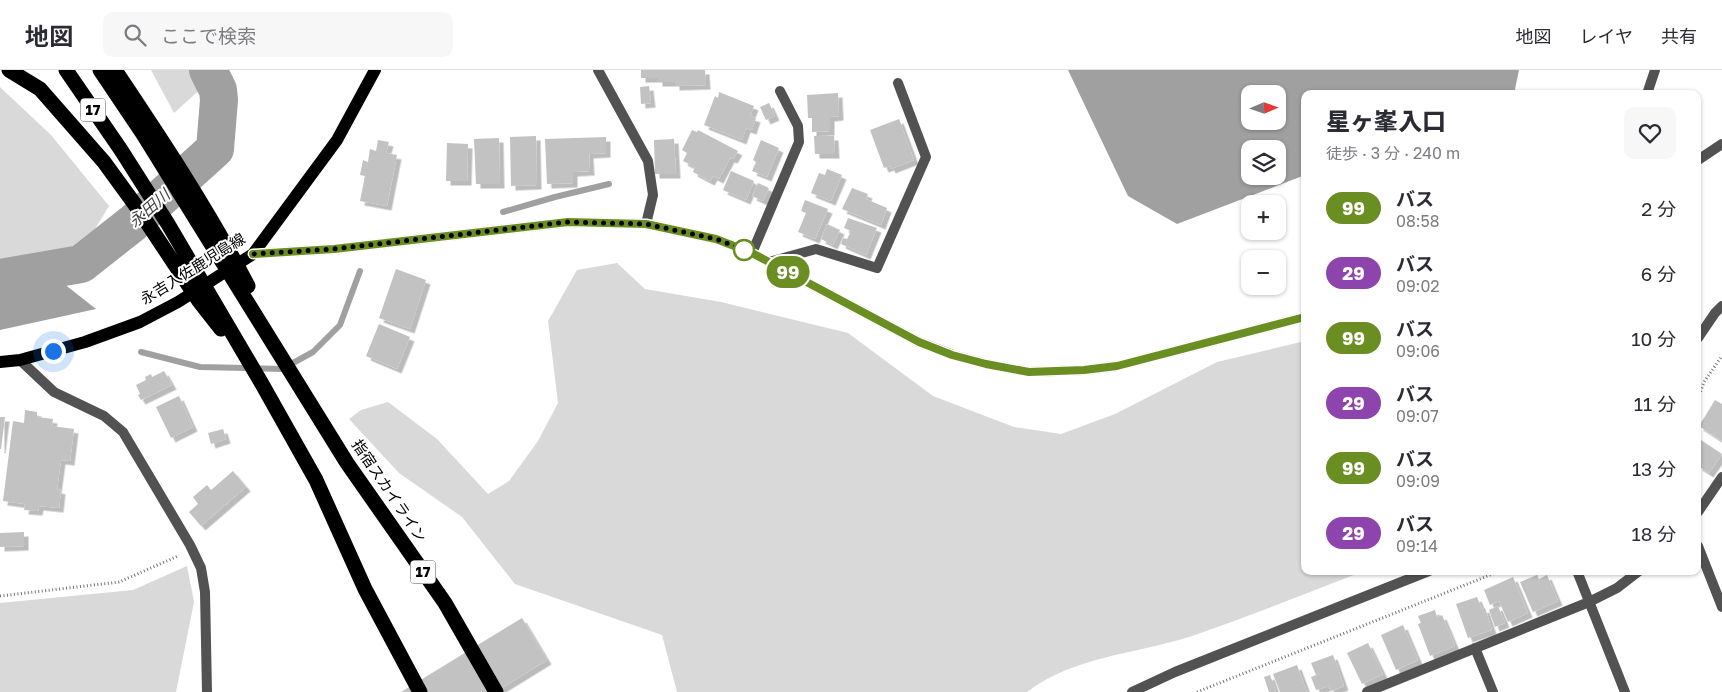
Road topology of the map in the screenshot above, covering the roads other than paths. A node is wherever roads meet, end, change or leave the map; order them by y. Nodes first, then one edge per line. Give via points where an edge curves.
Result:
1 (9, 70) edge
2 (66, 70) edge
3 (100, 70) edge
4 (115, 70) edge
5 (375, 70) edge
6 (598, 70) edge
7 (1655, 70) edge
8 (898, 83) dead end
9 (1648, 90) edge
10 (780, 91) dead end
11 (149, 131) junction
12 (1722, 144) edge
13 (1701, 158) edge
14 (646, 224) junction
15 (752, 253) junction
16 (253, 254) junction
17 (769, 262) junction
18 (1722, 306) edge
19 (1301, 318) edge
20 (1701, 333) edge
21 (20, 360) junction
22 (0, 362) edge
23 (262, 384) junction
24 (1722, 477) edge
25 (1701, 508) edge
26 (1701, 554) edge
27 (1419, 575) edge
28 (1579, 575) edge
29 (1634, 575) edge
30 (1589, 602) junction
31 (1722, 607) edge
32 (1475, 648) junction
33 (207, 692) edge
34 (420, 692) edge
35 (496, 692) edge
36 (1132, 692) edge
37 (1368, 692) edge
38 (1493, 692) edge
39 (1625, 692) edge

1 - 23 highway via 40,89 104,162 199,300
2 - 23 highway, 17 via 168,224
3 - 11 highway, 17
4 - 11 highway
5 - 16 main road, 永吉入佐鹿児島線 via 337,140
6 - 14 street via 648,161 653,195
7 - 9 street
8 - 17 street via 926,157 877,268 816,249
10 - 15 street via 798,126 799,142
11 - 35 highway, 指宿スカイライン / 17 via 227,244 300,386 347,463 445,603
12 - 13 street
14 - 15 street via 716,239
14 - 16 street via 568,222 334,249
15 - 17 street
16 - 21 main road, 永吉入佐鹿児島線 via 140,322
17 - 19 street via 919,342 952,355 1029,372 1117,366
18 - 20 street
21 - 22 main road, 永吉入佐鹿児島線
21 - 33 street via 54,392 104,416 123,432 192,550 201,568 205,592
23 - 34 highway, 17 via 316,480 366,589
24 - 25 street
26 - 31 street
27 - 36 street
28 - 30 street
29 - 30 street
30 - 32 street
30 - 39 street
32 - 37 street
32 - 38 street

